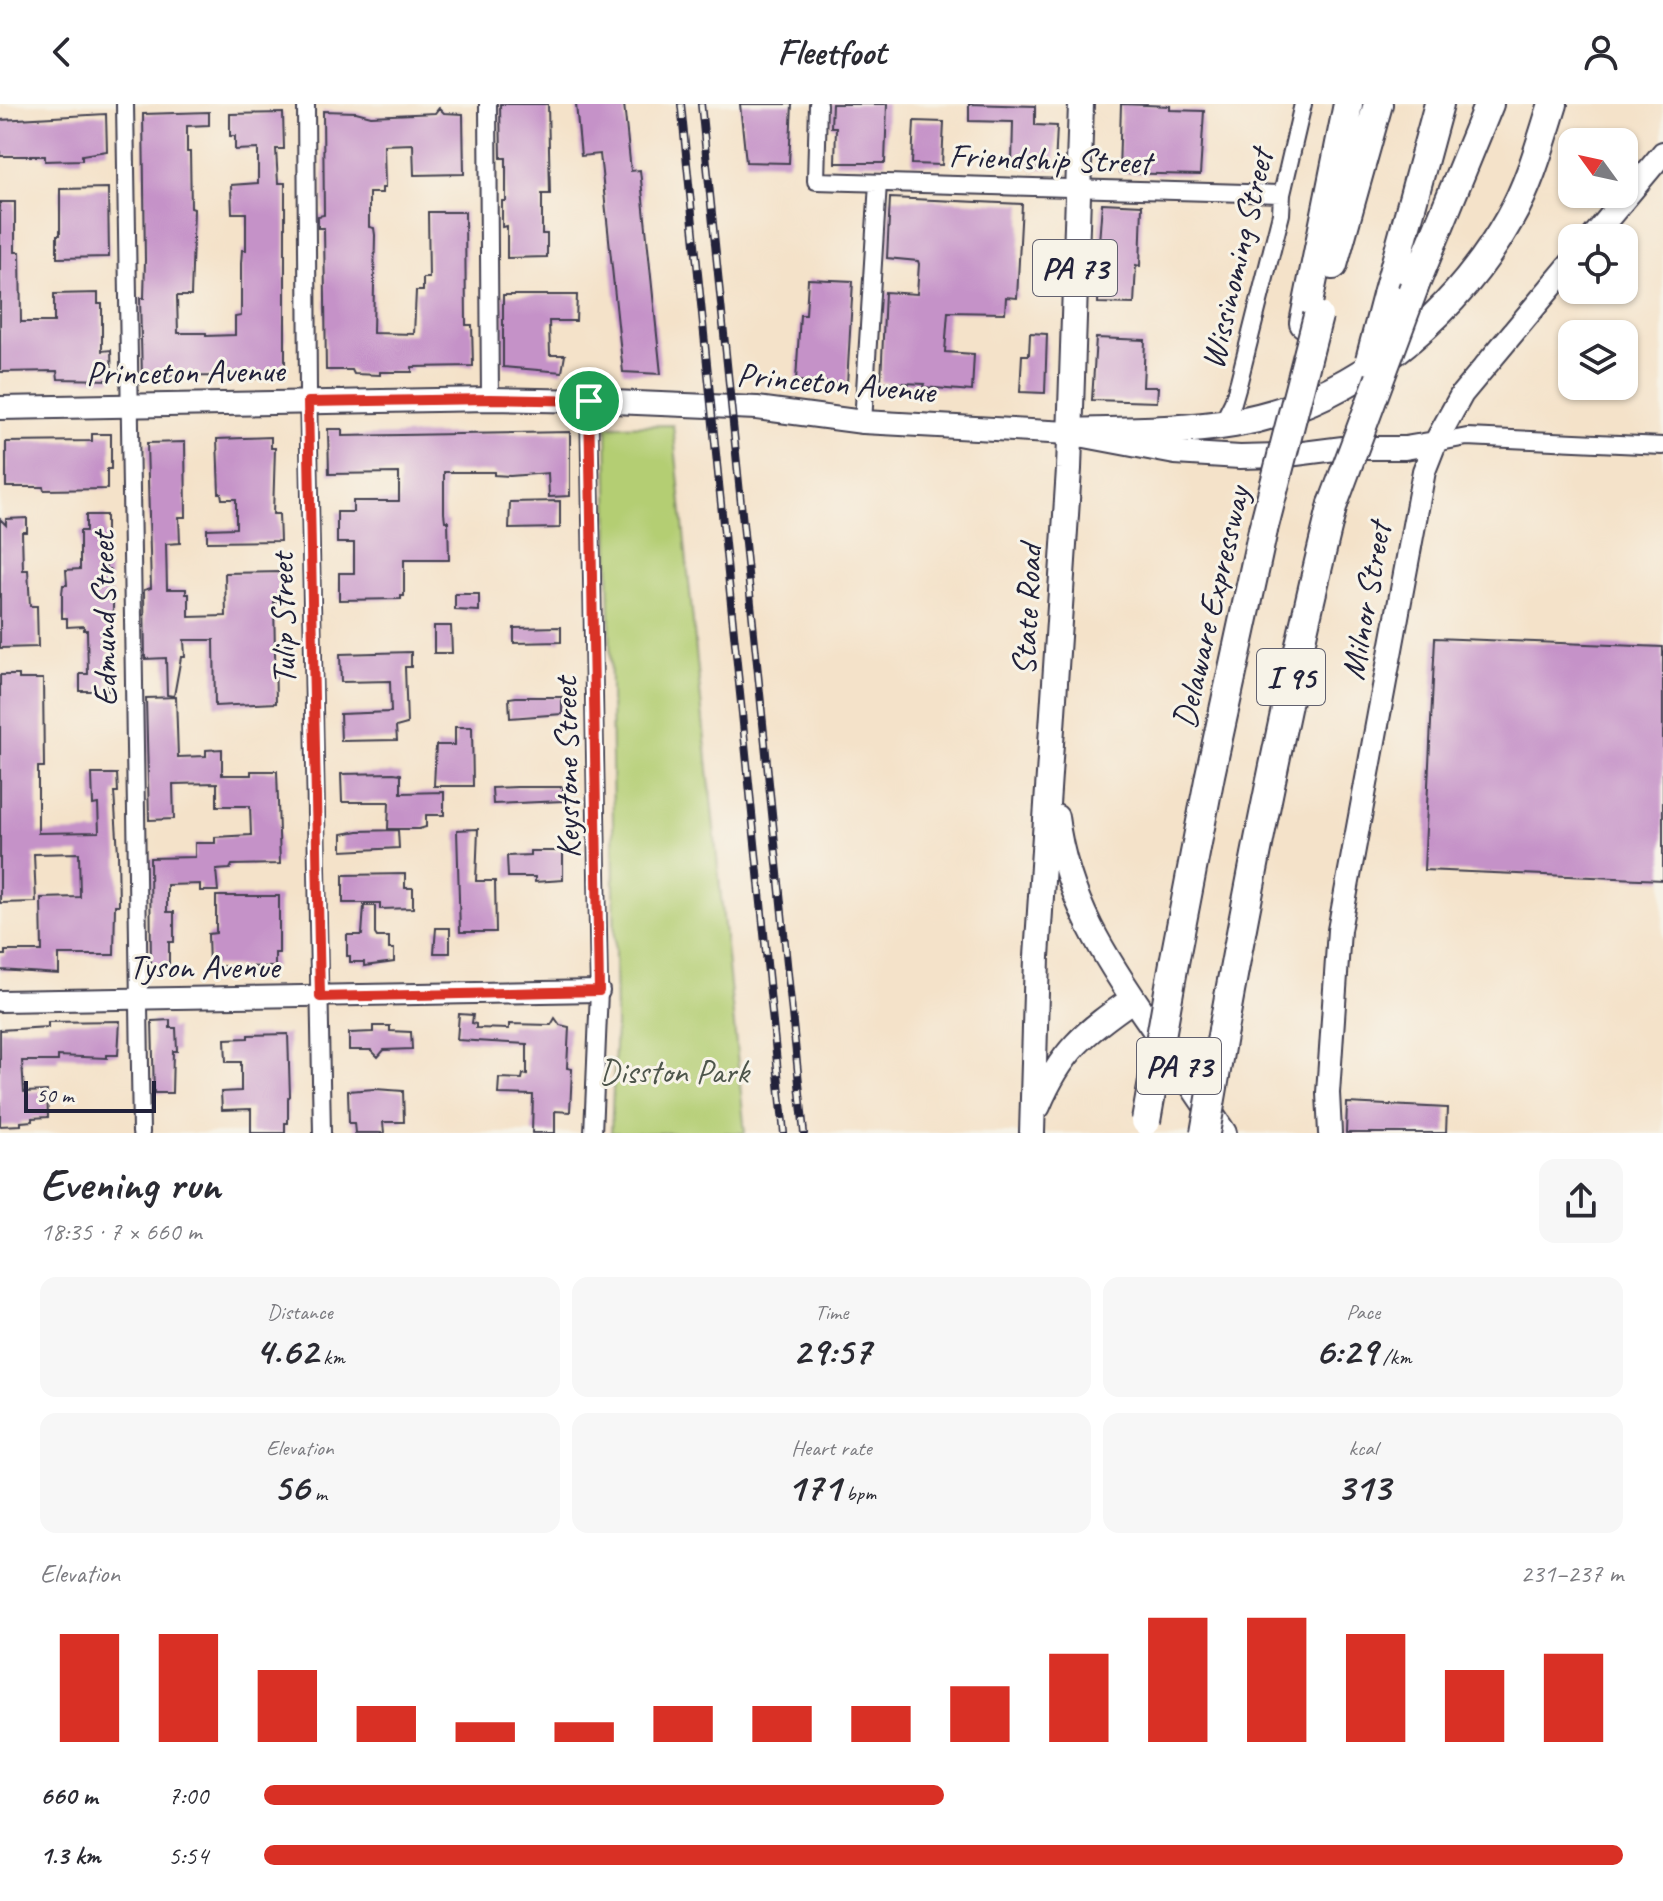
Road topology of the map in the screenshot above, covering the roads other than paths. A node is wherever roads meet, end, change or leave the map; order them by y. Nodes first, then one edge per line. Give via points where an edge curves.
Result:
1 (125, 104) edge
2 (306, 104) edge
3 (488, 104) edge
4 (818, 104) edge
5 (1081, 104) edge
6 (1303, 104) edge
7 (1348, 104) edge
8 (1378, 104) edge
9 (1439, 104) edge
10 (1489, 104) edge
11 (1553, 104) edge
12 (1663, 153) edge
13 (878, 183) junction
14 (1077, 189) junction
15 (1282, 194) junction
16 (1604, 224) edge
17 (1558, 279) edge
18 (1400, 291) junction
19 (1311, 319) junction
20 (490, 399) junction
21 (589, 401) junction
22 (308, 402) junction
23 (129, 406) junction
24 (0, 408) edge
25 (863, 422) junction
26 (1222, 424) junction
27 (1069, 433) junction
28 (1435, 443) junction
29 (1663, 446) edge
30 (1051, 771) junction
31 (599, 991) junction
32 (320, 997) junction
33 (139, 998) junction
34 (1133, 999) junction
35 (0, 1001) edge
36 (1328, 1093) junction
37 (1032, 1126) edge
38 (1145, 1127) edge
39 (141, 1133) edge
40 (322, 1133) edge
41 (593, 1133) edge
42 (1205, 1133) edge
43 (1224, 1133) edge
44 (1312, 1133) edge
45 (1330, 1133) edge

1 - 23 street, Edmund Street
2 - 22 street, Tulip Street
3 - 20 street
4 - 13 street, Friendship Street via 816,181
5 - 14 main road, State Road / PA 73
6 - 15 street, Wissinoming Street
7 - 19 highway
8 - 19 highway, Delaware Expressway / I 95
9 - 18 highway, I 95
10 - 18 highway
11 - 26 highway via 1510,217 1461,288 1418,332 1343,384 1270,414
12 - 16 main road
13 - 14 street, Friendship Street
13 - 25 street
14 - 15 street, Friendship Street
14 - 27 main road, State Road / PA 73
15 - 26 street, Wissinoming Street via 1239,381
17 - 28 main road, Milnor Street via 1471,382
18 - 42 highway, I 95, bridge via 1333,504 1295,660
19 - 38 highway, Delaware Expressway / I 95, bridge via 1210,775
20 - 21 main road, Princeton Avenue
20 - 22 main road, Princeton Avenue
21 - 25 main road, Princeton Avenue via 757,408
21 - 31 street, Keystone Street
22 - 23 main road, Princeton Avenue
22 - 32 street, Tulip Street
23 - 24 main road, Princeton Avenue
23 - 33 street, Edmund Street
25 - 27 main road, Princeton Avenue
26 - 27 highway
27 - 28 main road, Princeton Avenue via 1175,453 1240,457
27 - 30 main road, State Road / PA 73
28 - 29 street, Princeton Avenue via 1467,437
28 - 36 main road, Milnor Street via 1424,471 1339,930
30 - 34 main road, PA 73 via 1060,841 1085,921
30 - 37 main road, State Road via 1037,957
31 - 32 street, Tyson Avenue
31 - 41 street, Keystone Street
32 - 33 street, Tyson Avenue
32 - 40 street, Tulip Street
33 - 35 street, Tyson Avenue
33 - 39 street, Edmund Street
34 - 37 main road, State Road via 1072,1047 1050,1076
34 - 43 main road, PA 73
36 - 44 main road, Milnor Street
36 - 45 main road, Milnor Street

